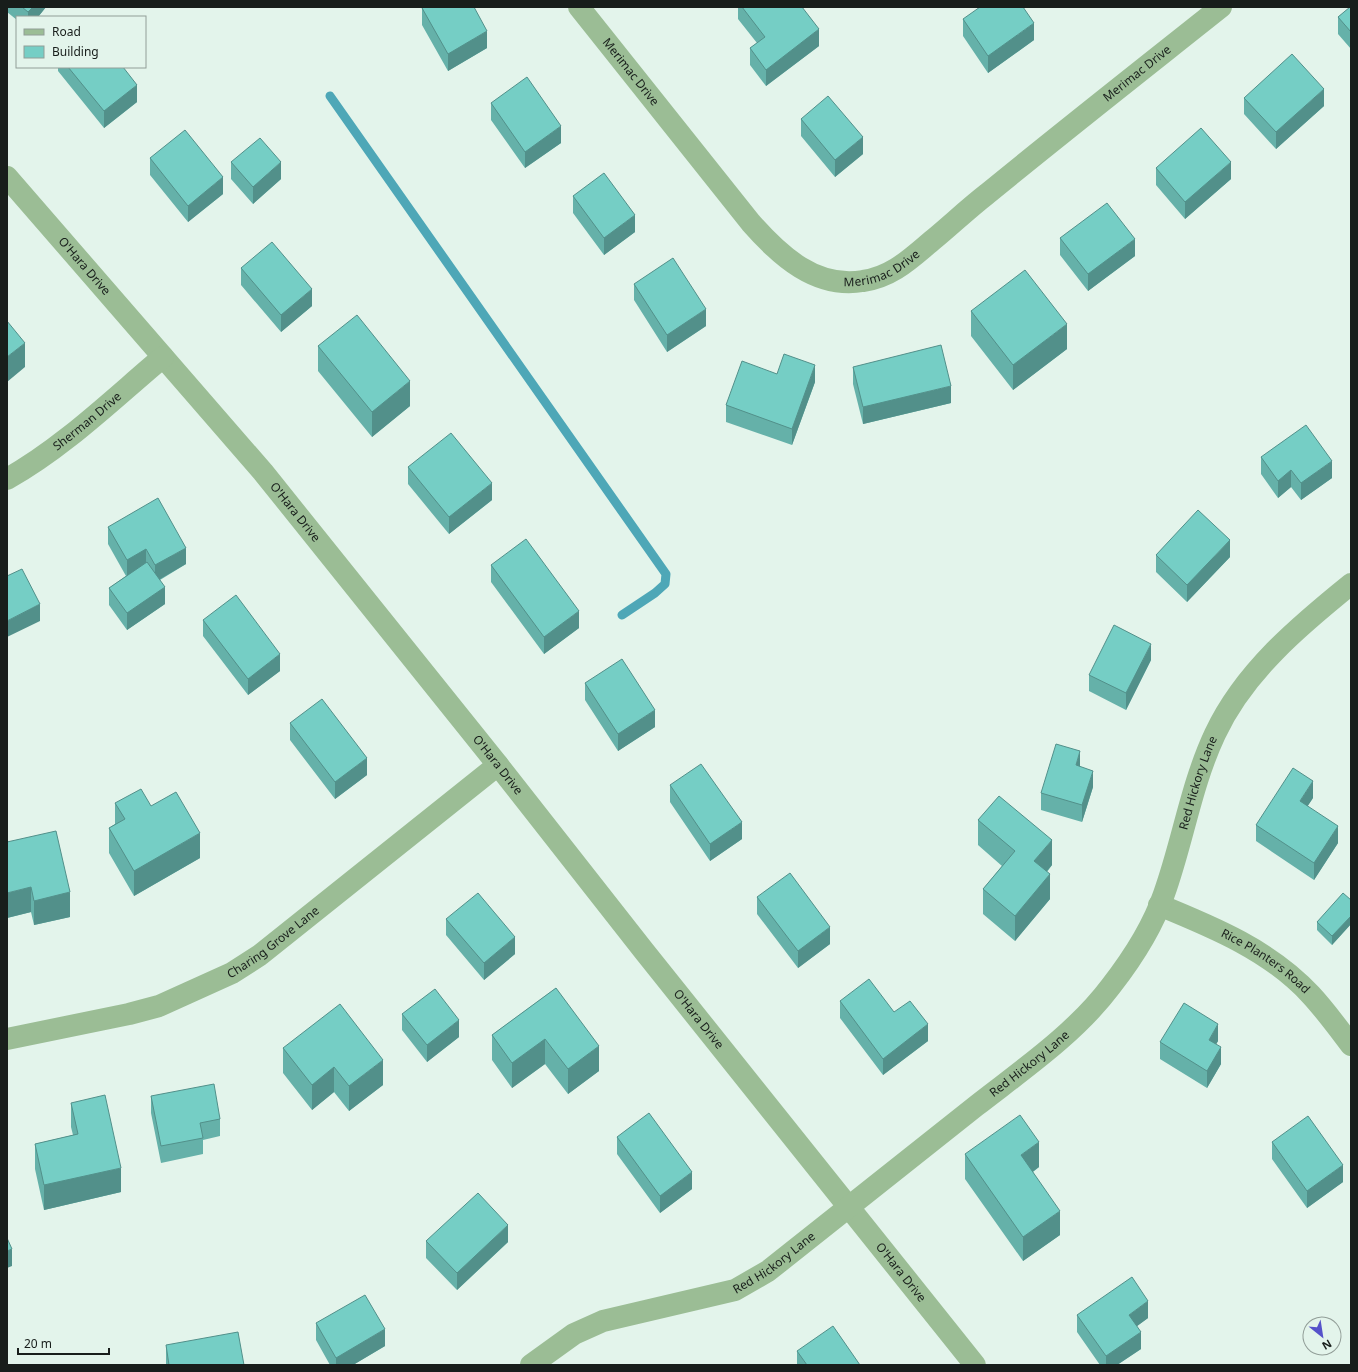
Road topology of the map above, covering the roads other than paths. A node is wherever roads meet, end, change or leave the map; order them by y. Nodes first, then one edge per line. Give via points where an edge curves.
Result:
1 (579, 7) edge
2 (1221, 7) edge
3 (7, 176) edge
4 (163, 357) junction
5 (7, 479) edge
6 (1351, 584) edge
7 (498, 765) junction
8 (1159, 905) junction
9 (7, 1039) edge
10 (1351, 1045) edge
11 (849, 1207) junction
12 (531, 1365) edge
13 (975, 1365) edge

1 - 2 street, Merimac Drive via 770,245 784,258 812,275 840,283 862,282 883,277 900,268 993,189
3 - 4 street, O'Hara Drive
4 - 5 street, Sherman Drive via 67,438
4 - 7 street, O'Hara Drive via 263,472
6 - 8 street, Red Hickory Lane via 1276,649 1253,676 1216,732 1200,771
7 - 9 street, Charing Grove Lane via 260,955 232,973 159,1006
7 - 11 street, O'Hara Drive
8 - 10 street, Rice Planters Road via 1202,922 1250,948 1285,971 1311,994
8 - 11 street, Red Hickory Lane via 1142,939 1115,981 1085,1015 1040,1055
11 - 12 street, Red Hickory Lane via 768,1271 735,1290 603,1321 574,1334
11 - 13 street, O'Hara Drive

